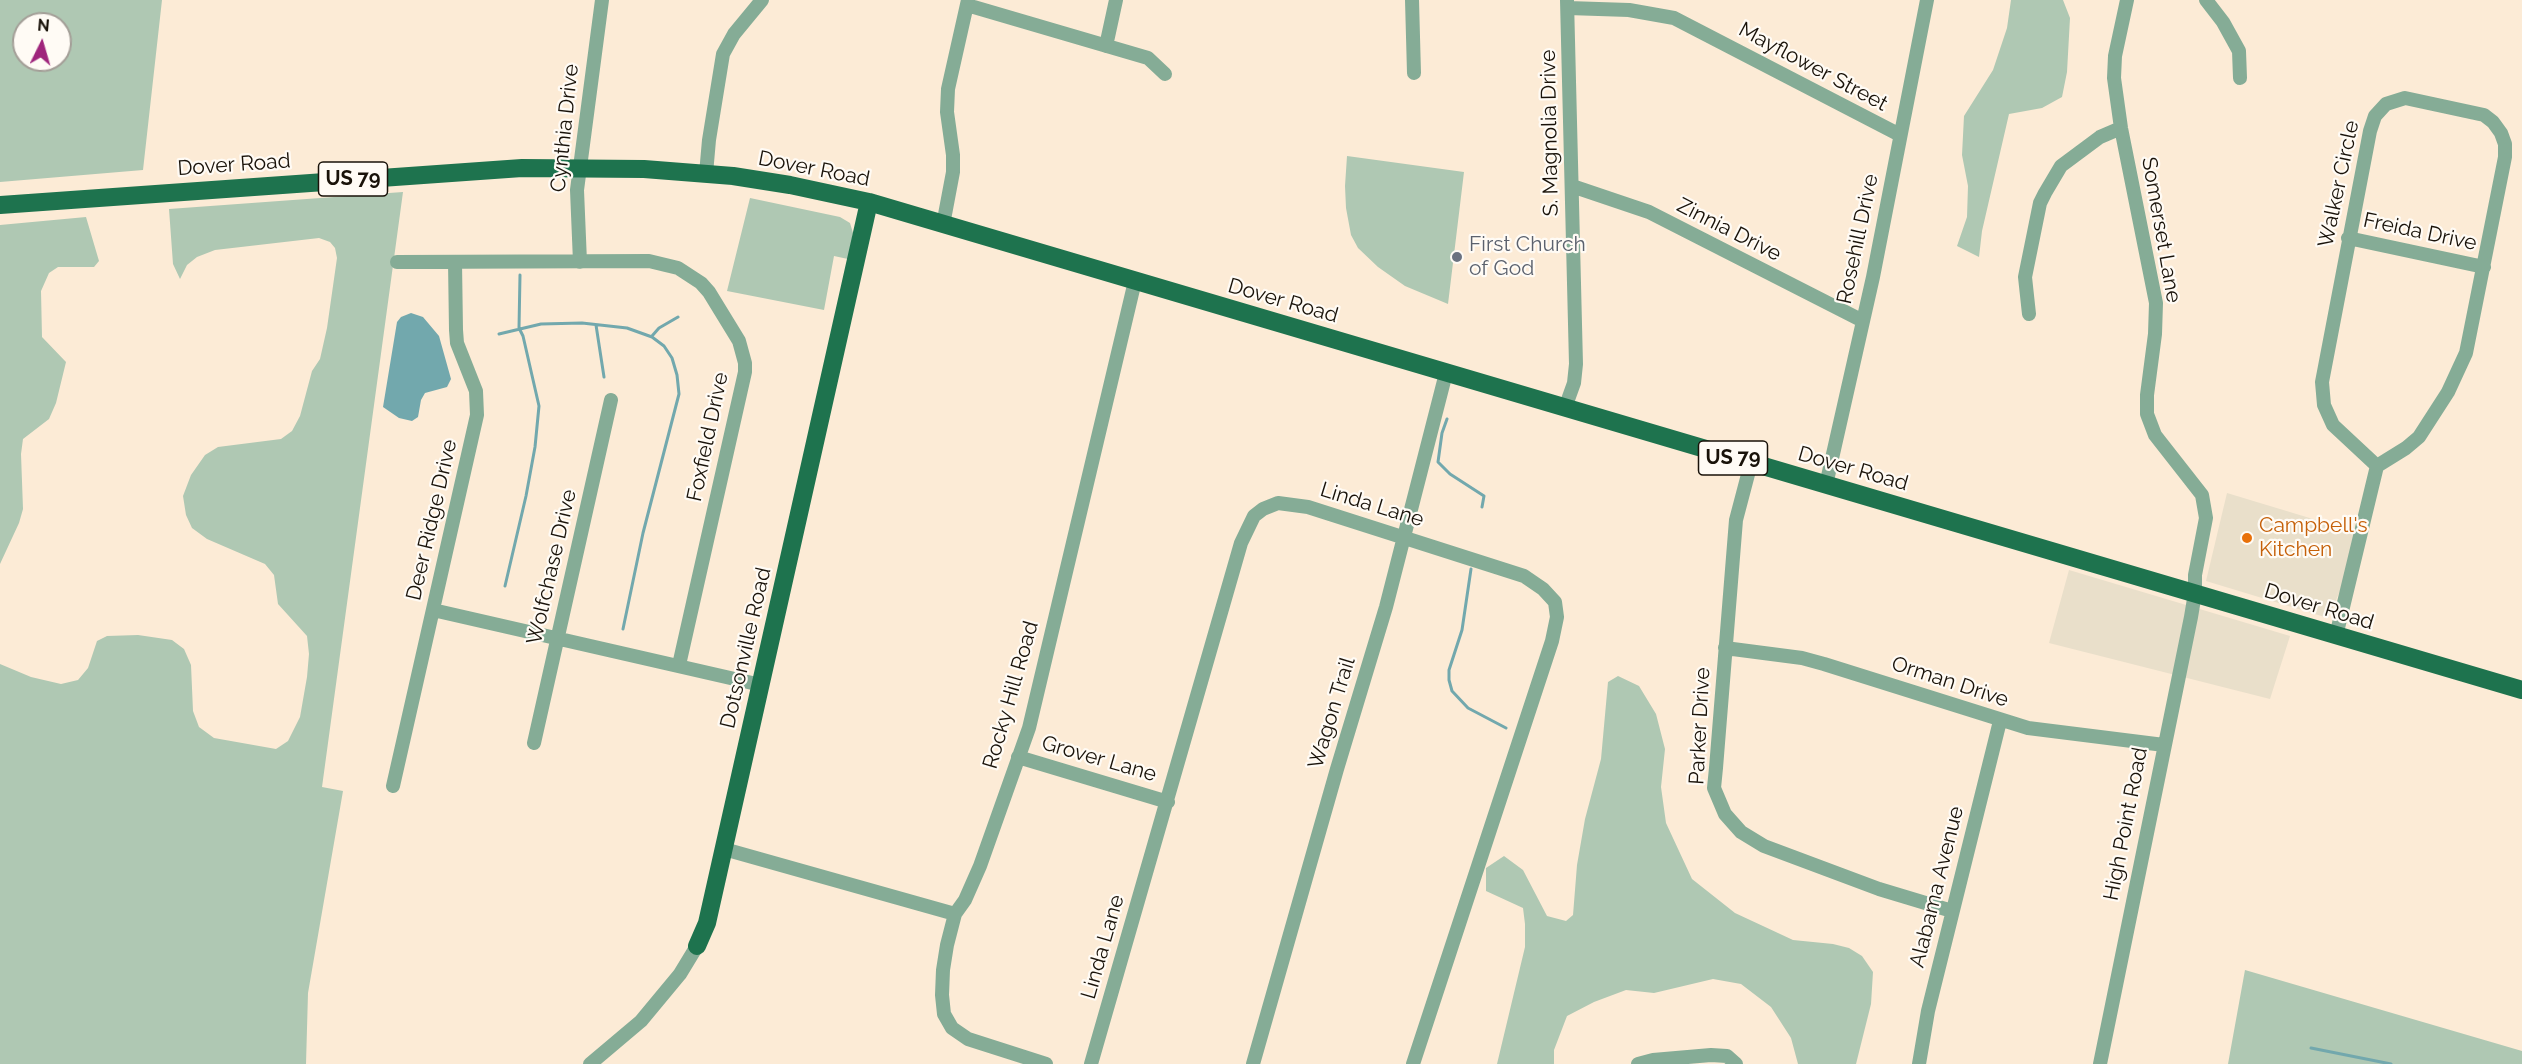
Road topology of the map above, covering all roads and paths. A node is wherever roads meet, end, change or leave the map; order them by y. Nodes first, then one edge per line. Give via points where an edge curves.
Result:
1 (602, 0) edge
2 (762, 0) edge
3 (1116, 0) edge
4 (1412, 0) edge
5 (1927, 0) edge
6 (2127, 0) edge
7 (2206, 0) edge
8 (968, 3) edge
9 (1567, 4) edge
10 (1106, 45) junction
11 (1414, 73) dead end
12 (1165, 74) dead end
13 (2240, 78) dead end
14 (2121, 128) junction
15 (1900, 135) junction
16 (579, 167) junction
17 (706, 174) junction
18 (1572, 186) junction
19 (869, 202) junction
20 (0, 205) edge
21 (943, 225) junction
22 (2348, 238) junction
23 (397, 262) dead end
24 (455, 262) junction
25 (580, 262) junction
26 (2484, 267) junction
27 (1135, 281) junction
28 (2029, 314) dead end
29 (1863, 321) junction
30 (1446, 373) junction
31 (611, 399) dead end
32 (1565, 408) junction
33 (1751, 463) junction
34 (2377, 466) junction
35 (1826, 485) junction
36 (1403, 537) junction
37 (2195, 593) junction
38 (433, 610) junction
39 (2336, 636) junction
40 (557, 639) junction
41 (1725, 648) junction
42 (679, 665) junction
43 (761, 685) junction
44 (2522, 690) edge
45 (2000, 721) junction
46 (534, 743) dead end
47 (2164, 745) junction
48 (1018, 757) junction
49 (393, 786) dead end
50 (1168, 802) junction
51 (724, 849) junction
52 (1952, 911) junction
53 (955, 914) junction
54 (697, 946) joint
55 (590, 1064) edge
56 (1046, 1064) edge
57 (1091, 1064) edge
58 (1253, 1064) edge
59 (1413, 1064) edge
60 (1638, 1064) edge
61 (1736, 1064) edge
62 (1919, 1064) edge
63 (2100, 1064) edge

1 - 16 street, Cynthia Drive
2 - 17 street via 726,45 714,99
3 - 10 street
4 - 11 street
5 - 15 street, Rosehill Drive
6 - 14 street, Somerset Lane via 2114,63
7 - 13 street via 2239,51
8 - 10 street
8 - 21 street via 948,95 952,172
9 - 15 street, Mayflower Street via 1674,18
9 - 18 street, S. Magnolia Drive
10 - 12 street via 1148,58
14 - 28 street via 2100,137 2061,166 2040,203 2025,277
14 - 37 street, Somerset Lane via 2156,303 2147,395 2149,424 2196,485 2206,509
15 - 29 street, Rosehill Drive
16 - 17 main road, Dover Road / US 79
16 - 20 main road, Dover Road / US 79 via 463,171
16 - 25 street, Cynthia Drive
17 - 19 main road, Dover Road / US 79 via 790,185
18 - 29 street, Zinnia Drive via 1649,212
18 - 32 street, S. Magnolia Drive via 1576,364
19 - 21 main road, Dover Road / US 79
19 - 43 main road, Dotsonville Road
21 - 27 main road, Dover Road / US 79
22 - 26 street, Freida Drive
22 - 26 street, Walker Circle via 2368,140 2380,110 2393,100 2405,98 2470,111 2484,115 2497,126 2506,151
22 - 34 street, Walker Circle via 2322,397 2333,425
23 - 24 street, Foxfield Drive
24 - 25 street, Foxfield Drive
24 - 38 street, Deer Ridge Drive via 457,343 475,386 477,406
25 - 42 street, Foxfield Drive via 649,261 678,268 709,292 743,352 742,388
26 - 34 street, Walker Circle via 2467,350 2455,379 2419,437
27 - 30 main road, Dover Road / US 79
27 - 48 street, Rocky Hill Road via 1029,728
29 - 35 street, Rosehill Drive
30 - 32 main road, Dover Road / US 79
30 - 36 street, Wagon Trail
31 - 40 street, Wolfchase Drive
32 - 33 main road, Dover Road / US 79
33 - 35 main road, Dover Road / US 79
33 - 41 street, Parker Drive via 1736,520
34 - 39 street
35 - 37 main road, Dover Road / US 79
36 - 50 street, Linda Lane via 1299,505 1278,503 1254,516 1241,543
36 - 58 street, Wagon Trail
36 - 59 street, Linda Lane via 1524,576 1551,596 1557,617 1502,798
37 - 39 main road, Dover Road / US 79
37 - 47 street, High Point Road
38 - 40 street
38 - 49 street, Deer Ridge Drive
39 - 44 main road, Dover Road / US 79
40 - 42 street
40 - 46 street, Wolfchase Drive
41 - 45 street, Orman Drive via 1802,658
41 - 52 street, Parker Drive via 1714,788 1725,814 1741,832 1764,846
42 - 43 street
43 - 51 main road, Dotsonville Road
45 - 47 street, Orman Drive
45 - 52 street, Alabama Avenue
47 - 63 street, High Point Road
48 - 50 street, Grover Lane
48 - 53 street, Rocky Hill Road via 980,866
50 - 57 street, Linda Lane
51 - 53 street
51 - 54 main road, Dotsonville Road via 707,923
52 - 62 street, Alabama Avenue
53 - 56 street, Rocky Hill Road via 942,995 952,1029 968,1039
54 - 55 street, Dotsonville Road via 680,974 641,1021
60 - 61 street via 1711,1055 1727,1056

